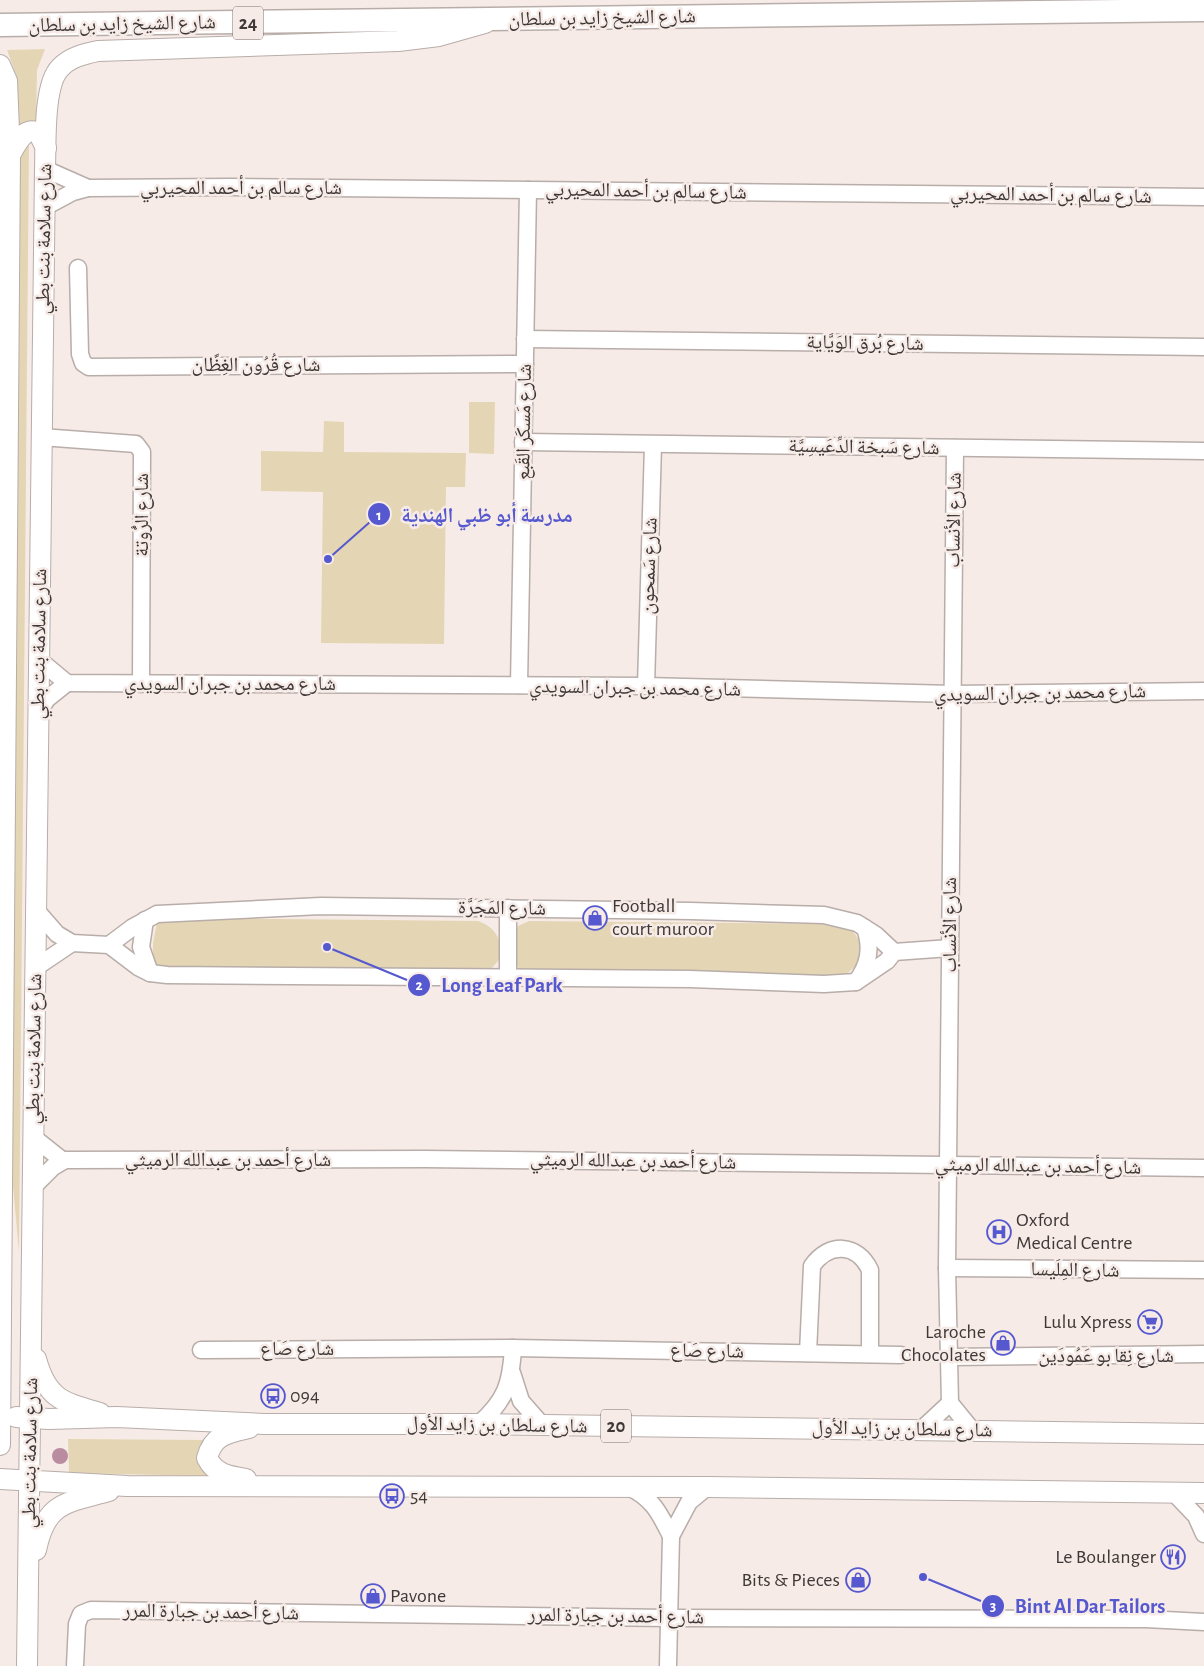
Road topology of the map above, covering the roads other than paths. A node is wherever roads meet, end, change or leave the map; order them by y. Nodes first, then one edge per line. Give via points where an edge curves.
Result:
1 (1204, 10) edge
2 (497, 19) junction
3 (0, 25) edge
4 (0, 64) edge
5 (46, 148) junction
6 (10, 155) junction
7 (45, 169) junction
8 (88, 188) junction
9 (528, 190) junction
10 (1204, 197) edge
11 (45, 206) junction
12 (78, 268) dead end
13 (525, 339) junction
14 (1204, 347) edge
15 (4, 354) edge
16 (525, 364) junction
17 (4, 388) edge
18 (41, 437) junction
19 (523, 442) junction
20 (652, 445) junction
21 (955, 448) junction
22 (1204, 451) edge
23 (38, 659) junction
24 (66, 683) junction
25 (141, 684) junction
26 (519, 685) junction
27 (646, 686) junction
28 (3, 690) edge
29 (1204, 691) edge
30 (952, 694) junction
31 (38, 713) junction
32 (3, 761) edge
33 (2, 907) edge
34 (508, 908) junction
35 (36, 910) junction
36 (145, 920) junction
37 (865, 928) junction
38 (72, 942) junction
39 (109, 945) junction
40 (950, 948) junction
41 (894, 952) junction
42 (2, 954) edge
43 (35, 968) junction
44 (150, 973) junction
45 (508, 978) junction
46 (856, 982) junction
47 (2, 1100) edge
48 (33, 1137) junction
49 (2, 1140) edge
50 (62, 1160) junction
51 (948, 1164) junction
52 (1204, 1168) edge
53 (32, 1188) junction
54 (947, 1268) junction
55 (1204, 1270) edge
56 (1, 1329) edge
57 (32, 1343) junction
58 (513, 1348) junction
59 (200, 1350) dead end
60 (808, 1353) junction
61 (870, 1354) junction
62 (1204, 1354) edge
63 (901, 1355) dead end
64 (948, 1357) junction
65 (512, 1373) junction
66 (950, 1403) junction
67 (1, 1415) edge
68 (116, 1417) junction
69 (29, 1418) junction
70 (265, 1424) junction
71 (479, 1424) junction
72 (542, 1425) junction
73 (922, 1429) junction
74 (972, 1430) junction
75 (1204, 1434) edge
76 (0, 1445) edge
77 (0, 1479) edge
78 (30, 1481) junction
79 (127, 1486) junction
80 (625, 1486) junction
81 (707, 1487) junction
82 (295, 1488) junction
83 (1173, 1492) junction
84 (1204, 1493) edge
85 (1204, 1534) edge
86 (671, 1536) junction
87 (28, 1583) junction
88 (669, 1618) junction
89 (1204, 1622) edge
90 (27, 1666) edge
91 (75, 1666) edge
92 (668, 1666) edge

1 - 2 highway, شارع الشيخ زايد بن سلطان / 24
2 - 3 highway, شارع الشيخ زايد بن سلطان / 24
2 - 5 main road, شارع سلامة بنت بطي via 439,36 398,41 81,54 68,61 54,76 47,111
4 - 6 main road, شارع سلامة بنت بطي via 7,81
5 - 6 main road via 39,134 30,132 24,134
5 - 7 main road, شارع سلامة بنت بطي
6 - 15 main road, شارع سلامة بنت بطي
7 - 8 street, شارع سالم بن أحمد المحيربي
7 - 11 main road, شارع سلامة بنت بطي
8 - 9 street, شارع سالم بن أحمد المحيربي
8 - 11 street, شارع سالم بن أحمد المحيربي
9 - 10 street, شارع سالم بن أحمد المحيربي
9 - 13 street, شارع مَسكَر القَبع
11 - 18 main road, شارع سلامة بنت بطي
12 - 16 street, شارع قُرُون الغِظَّان via 80,354 83,363 89,367
13 - 14 street, شارع بُرق الوَيَّاية
13 - 16 street, شارع مَسكَر القَبع
15 - 17 main road, شارع سلامة بنت بطي
16 - 19 street, شارع مَسكَر القَبع
17 - 28 main road, شارع سلامة بنت بطي
18 - 23 main road, شارع سلامة بنت بطي
18 - 25 street, شارع الرُّوتة via 136,444 142,452
19 - 20 street, شارع سَبخة الدِّعَيسِيَّة
19 - 26 street, شارع مَسكَر القَبع
20 - 21 street, شارع سَبخة الدِّعَيسِيَّة
20 - 27 street, شارع سَمحون
21 - 22 street, شارع سَبخة الدِّعَيسِيَّة
21 - 30 street, شارع الأنساب
23 - 24 street
23 - 31 main road, شارع سلامة بنت بطي
24 - 25 street, شارع محمد بن جبران السويدي
24 - 31 street via 47,699
25 - 26 street, شارع محمد بن جبران السويدي
26 - 27 street, شارع محمد بن جبران السويدي
27 - 30 street, شارع محمد بن جبران السويدي
28 - 32 main road, شارع سلامة بنت بطي
29 - 30 street, شارع محمد بن جبران السويدي
30 - 40 street, شارع الأنساب
31 - 35 main road, شارع سلامة بنت بطي
32 - 33 main road, شارع سلامة بنت بطي
33 - 42 main road, شارع سلامة بنت بطي
34 - 36 street, شارع المَجَرَّة via 312,906 189,911 156,914
34 - 37 street, شارع المَجَرَّة via 824,915 848,919
34 - 45 street
35 - 38 street via 58,934
35 - 43 main road, شارع سلامة بنت بطي
36 - 39 street, شارع المَجَرَّة
36 - 44 street via 141,947
37 - 41 street, شارع المَجَرَّة
37 - 46 street via 868,960
38 - 39 street
38 - 43 street
39 - 44 street
40 - 41 street
40 - 51 street, شارع الأنساب
41 - 46 street via 887,961
42 - 47 main road, شارع سلامة بنت بطي
43 - 48 main road, شارع سلامة بنت بطي
44 - 45 street via 167,976
45 - 46 street
47 - 49 main road, شارع سلامة بنت بطي
48 - 50 street
48 - 53 main road, شارع سلامة بنت بطي
49 - 56 main road, شارع سلامة بنت بطي
50 - 51 street, شارع أحمد بن عبدالله الرميثي via 434,1159
50 - 53 street
51 - 52 street, شارع أحمد بن عبدالله الرميثي
51 - 54 street, شارع الأنساب
53 - 57 main road, شارع سلامة بنت بطي
54 - 55 street, شارع المِلَيسا
54 - 64 street, شارع الأنساب
56 - 67 main road, شارع سلامة بنت بطي
57 - 68 main road via 48,1390 63,1401
57 - 69 main road, شارع سلامة بنت بطي
58 - 59 street, شارع صَاع
58 - 60 street, شارع صَاع
58 - 65 street
60 - 61 street, شارع صَاع
60 - 61 street via 812,1266 822,1254 848,1248 865,1260 870,1270
61 - 63 street, شارع صَاع
62 - 64 street, شارع نِقا بو عَمُودَين
64 - 66 street, شارع الأنساب
65 - 71 street via 502,1399
65 - 72 street via 521,1401
66 - 73 street
66 - 74 street
67 - 69 main road, شارع سلطان بن زايد الأول / 20
67 - 76 main road, شارع سلامة بنت بطي
68 - 69 main road, شارع سلطان بن زايد الأول / 20
68 - 70 main road, شارع سلطان بن زايد الأول / 20
69 - 78 main road, شارع سلامة بنت بطي
70 - 71 main road, شارع سلطان بن زايد الأول / 20
70 - 82 main road via 220,1437 210,1445 207,1458 211,1467 221,1474
71 - 72 main road, شارع سلطان بن زايد الأول / 20
72 - 73 main road, شارع سلطان بن زايد الأول / 20
73 - 74 main road, شارع سلطان بن زايد الأول / 20
74 - 75 main road, شارع سلطان بن زايد الأول / 20
77 - 78 main road
78 - 79 main road
78 - 87 main road, شارع سلامة بنت بطي
79 - 82 main road
79 - 87 main road via 67,1502 52,1511 40,1528
80 - 81 main road
80 - 82 main road
80 - 86 street via 642,1493 655,1506
81 - 83 main road
81 - 86 street via 689,1502
83 - 84 main road
83 - 85 street via 1196,1516
86 - 88 street
87 - 90 main road, شارع سلامة بنت بطي
88 - 89 street, شارع أحمد بن جبارة المرر via 1146,1619
88 - 91 street, شارع أحمد بن جبارة المرر via 92,1610 81,1614 77,1624
88 - 92 street

